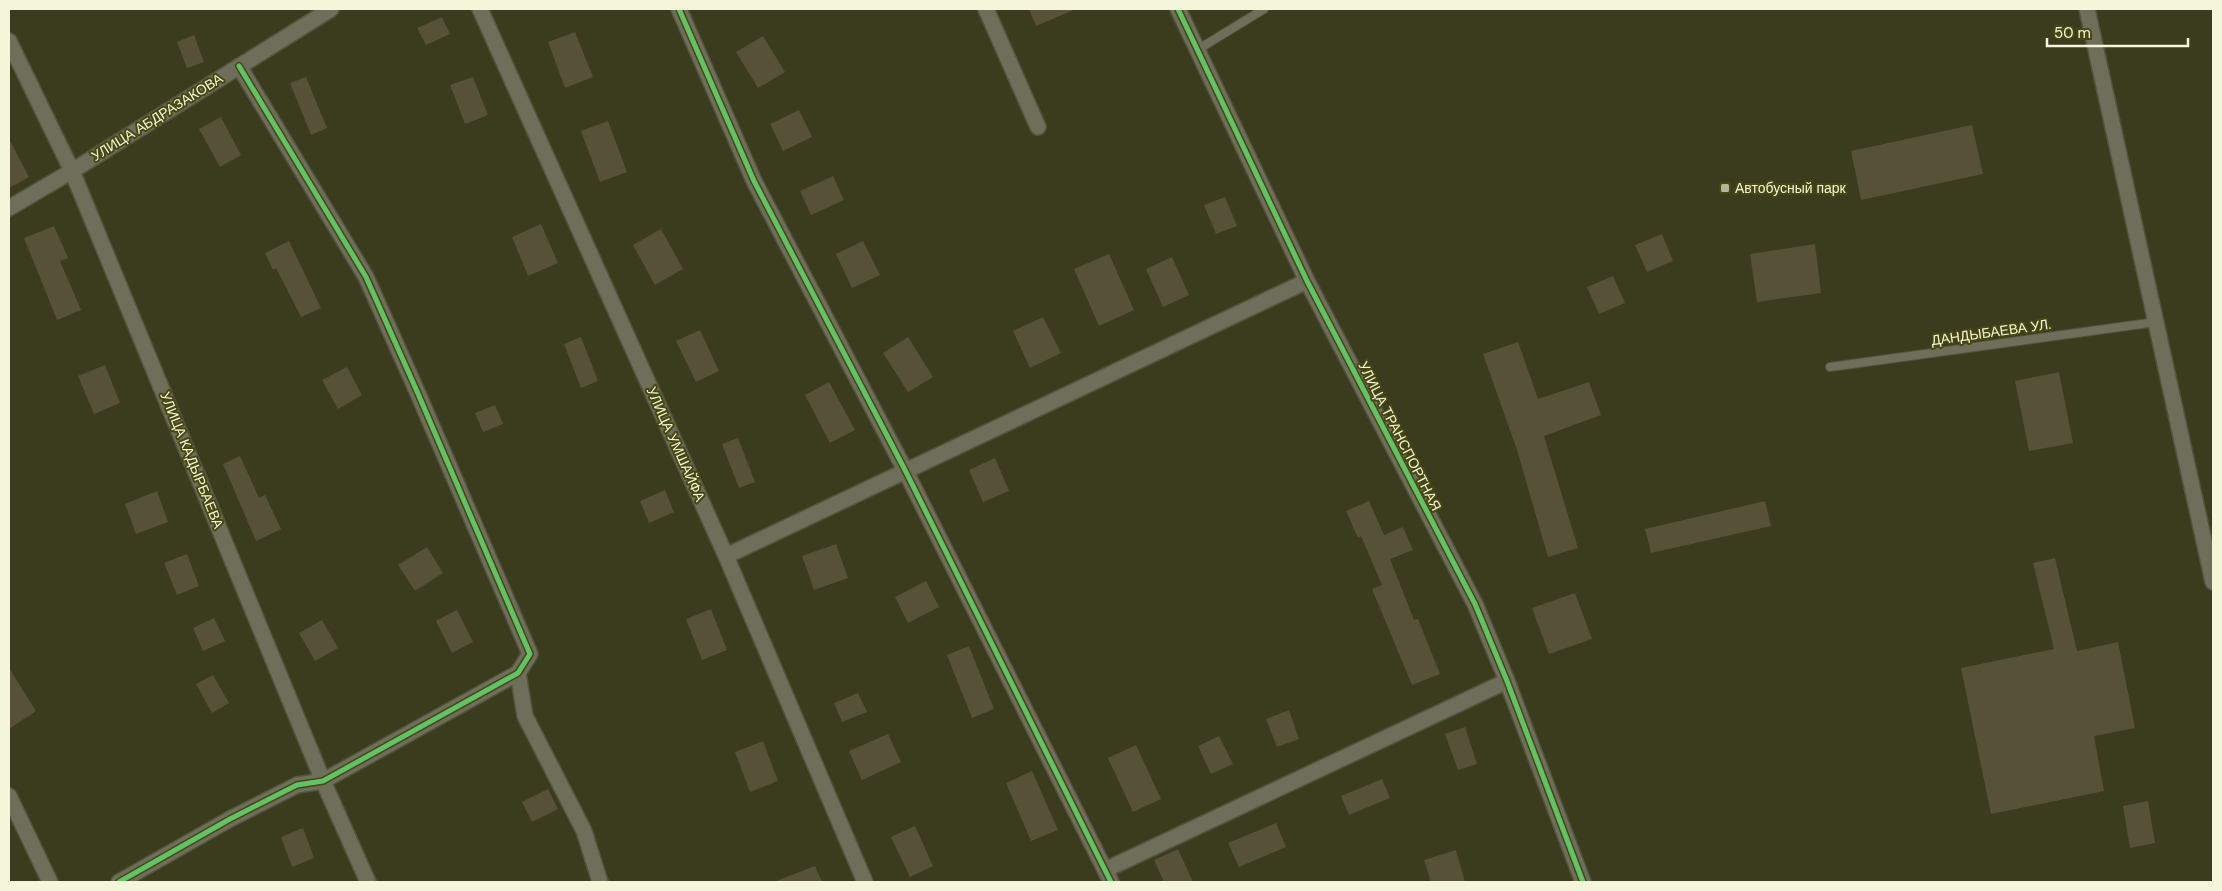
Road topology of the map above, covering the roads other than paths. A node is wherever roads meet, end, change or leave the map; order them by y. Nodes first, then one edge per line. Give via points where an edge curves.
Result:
1 (331, 9) edge
2 (480, 9) edge
3 (680, 9) edge
4 (986, 9) edge
5 (1178, 9) edge
6 (1264, 9) edge
7 (2087, 9) edge
8 (9, 40) edge
9 (1197, 50) junction
10 (239, 66) junction
11 (1038, 127) dead end
12 (72, 171) junction
13 (9, 208) edge
14 (1307, 281) junction
15 (2156, 322) junction
16 (1830, 367) dead end
17 (905, 470) junction
18 (726, 556) junction
19 (2213, 582) edge
20 (518, 673) junction
21 (1507, 681) junction
22 (323, 781) junction
23 (9, 796) edge
24 (1108, 876) edge
25 (50, 882) edge
26 (119, 882) edge
27 (368, 882) edge
28 (600, 882) edge
29 (865, 882) edge
30 (1583, 882) edge

1 - 10 street, УЛИЦА АБДРАЗАКОВА
2 - 18 street, УЛИЦА УМШАЙФА
3 - 17 street via 754,181
4 - 11 street
5 - 9 street, УЛИЦА ТРАНСПОРТНАЯ
6 - 9 lane
7 - 15 street
8 - 12 street, УЛИЦА КАДЫРБАЕВА
9 - 14 street, УЛИЦА ТРАНСПОРТНАЯ
10 - 12 street, УЛИЦА АБДРАЗАКОВА
10 - 20 street via 366,277 530,654
12 - 13 street, УЛИЦА АБДРАЗАКОВА
12 - 22 street, УЛИЦА КАДЫРБАЕВА
14 - 17 street
14 - 21 street, УЛИЦА ТРАНСПОРТНАЯ via 1475,604
15 - 16 lane, ДАНДЫБАЕВА УЛ.
15 - 19 street
17 - 18 street
17 - 24 street
18 - 29 street, УЛИЦА УМШАЙФА
20 - 22 street
20 - 28 street via 526,716 584,831
21 - 24 street
21 - 30 street, УЛИЦА ТРАНСПОРТНАЯ
22 - 26 street via 297,784
22 - 27 street, УЛИЦА КАДЫРБАЕВА
23 - 25 street

